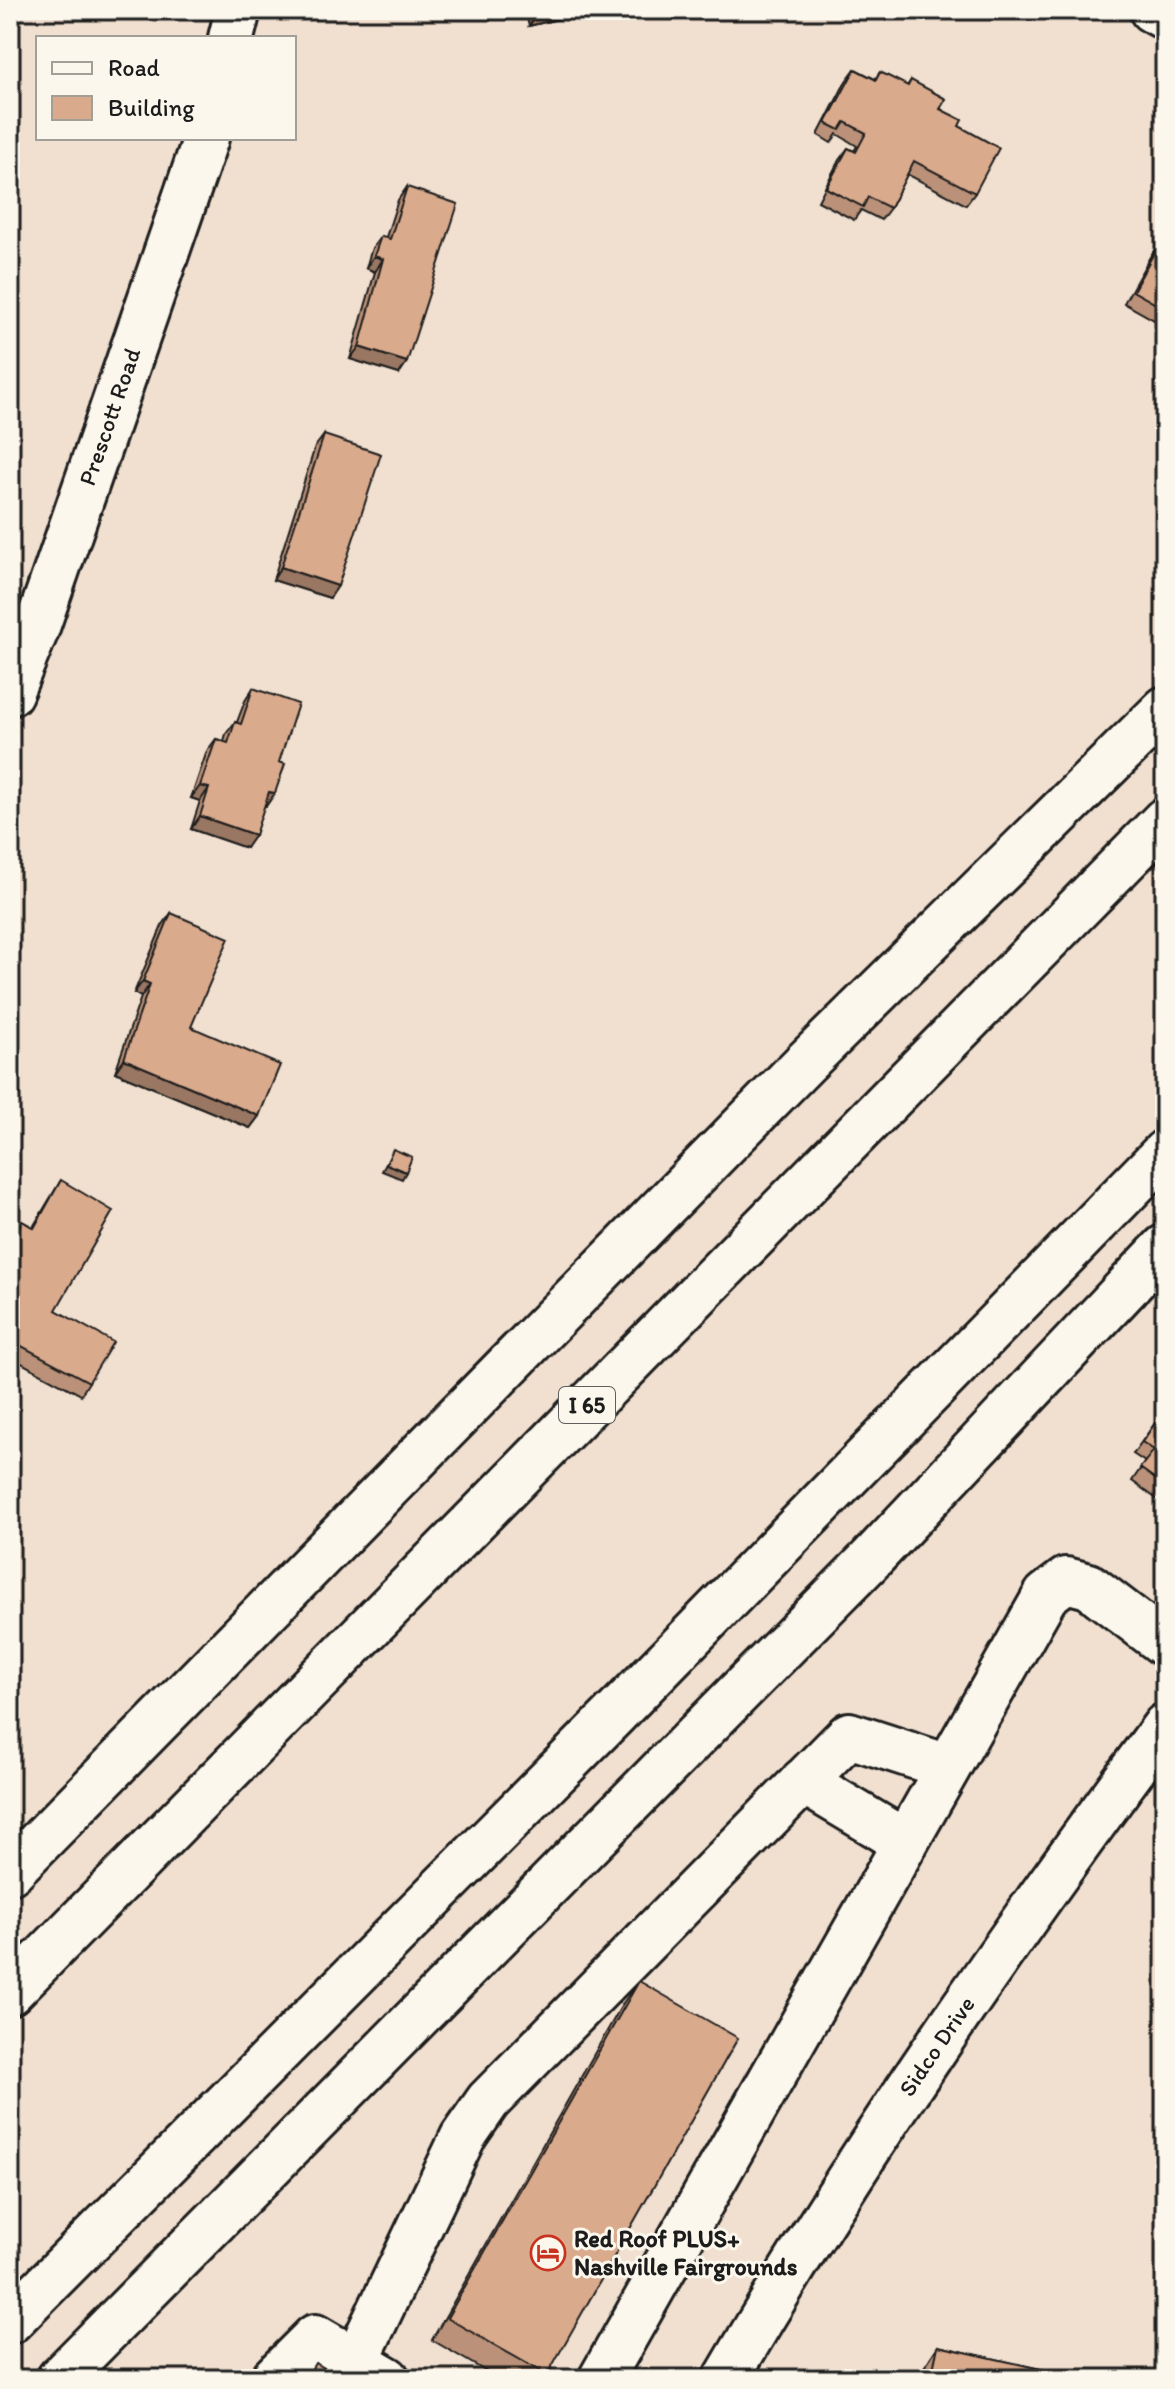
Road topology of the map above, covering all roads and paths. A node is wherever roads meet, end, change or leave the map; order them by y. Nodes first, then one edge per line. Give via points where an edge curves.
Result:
1 (238, 10) edge
2 (1152, 10) edge
3 (1165, 17) edge
4 (232, 36) edge
5 (205, 140) edge
6 (10, 693) edge
7 (1165, 709) edge
8 (1165, 820) edge
9 (1165, 1152) edge
10 (1165, 1247) edge
11 (1165, 1644) edge
12 (1165, 1726) edge
13 (948, 1767) junction
14 (803, 1781) junction
15 (905, 1842) junction
16 (10, 1872) edge
17 (10, 1992) edge
18 (10, 2321) edge
19 (372, 2370) edge
20 (59, 2379) edge
21 (273, 2379) edge
22 (601, 2379) edge
23 (726, 2379) edge

1 - 4 main road
2 - 3 main road
5 - 6 main road, Prescott Road
7 - 16 main road via 804,1064
8 - 17 main road, I 65
9 - 18 main road
10 - 20 main road via 871,1559
11 - 13 main road via 1089,1586 1063,1581 1041,1602
12 - 23 main road, Sidco Drive via 917,2078
13 - 14 main road via 849,1735
13 - 15 main road
14 - 15 main road
14 - 19 main road via 488,2101 463,2137
15 - 22 main road
19 - 21 main road via 315,2337

